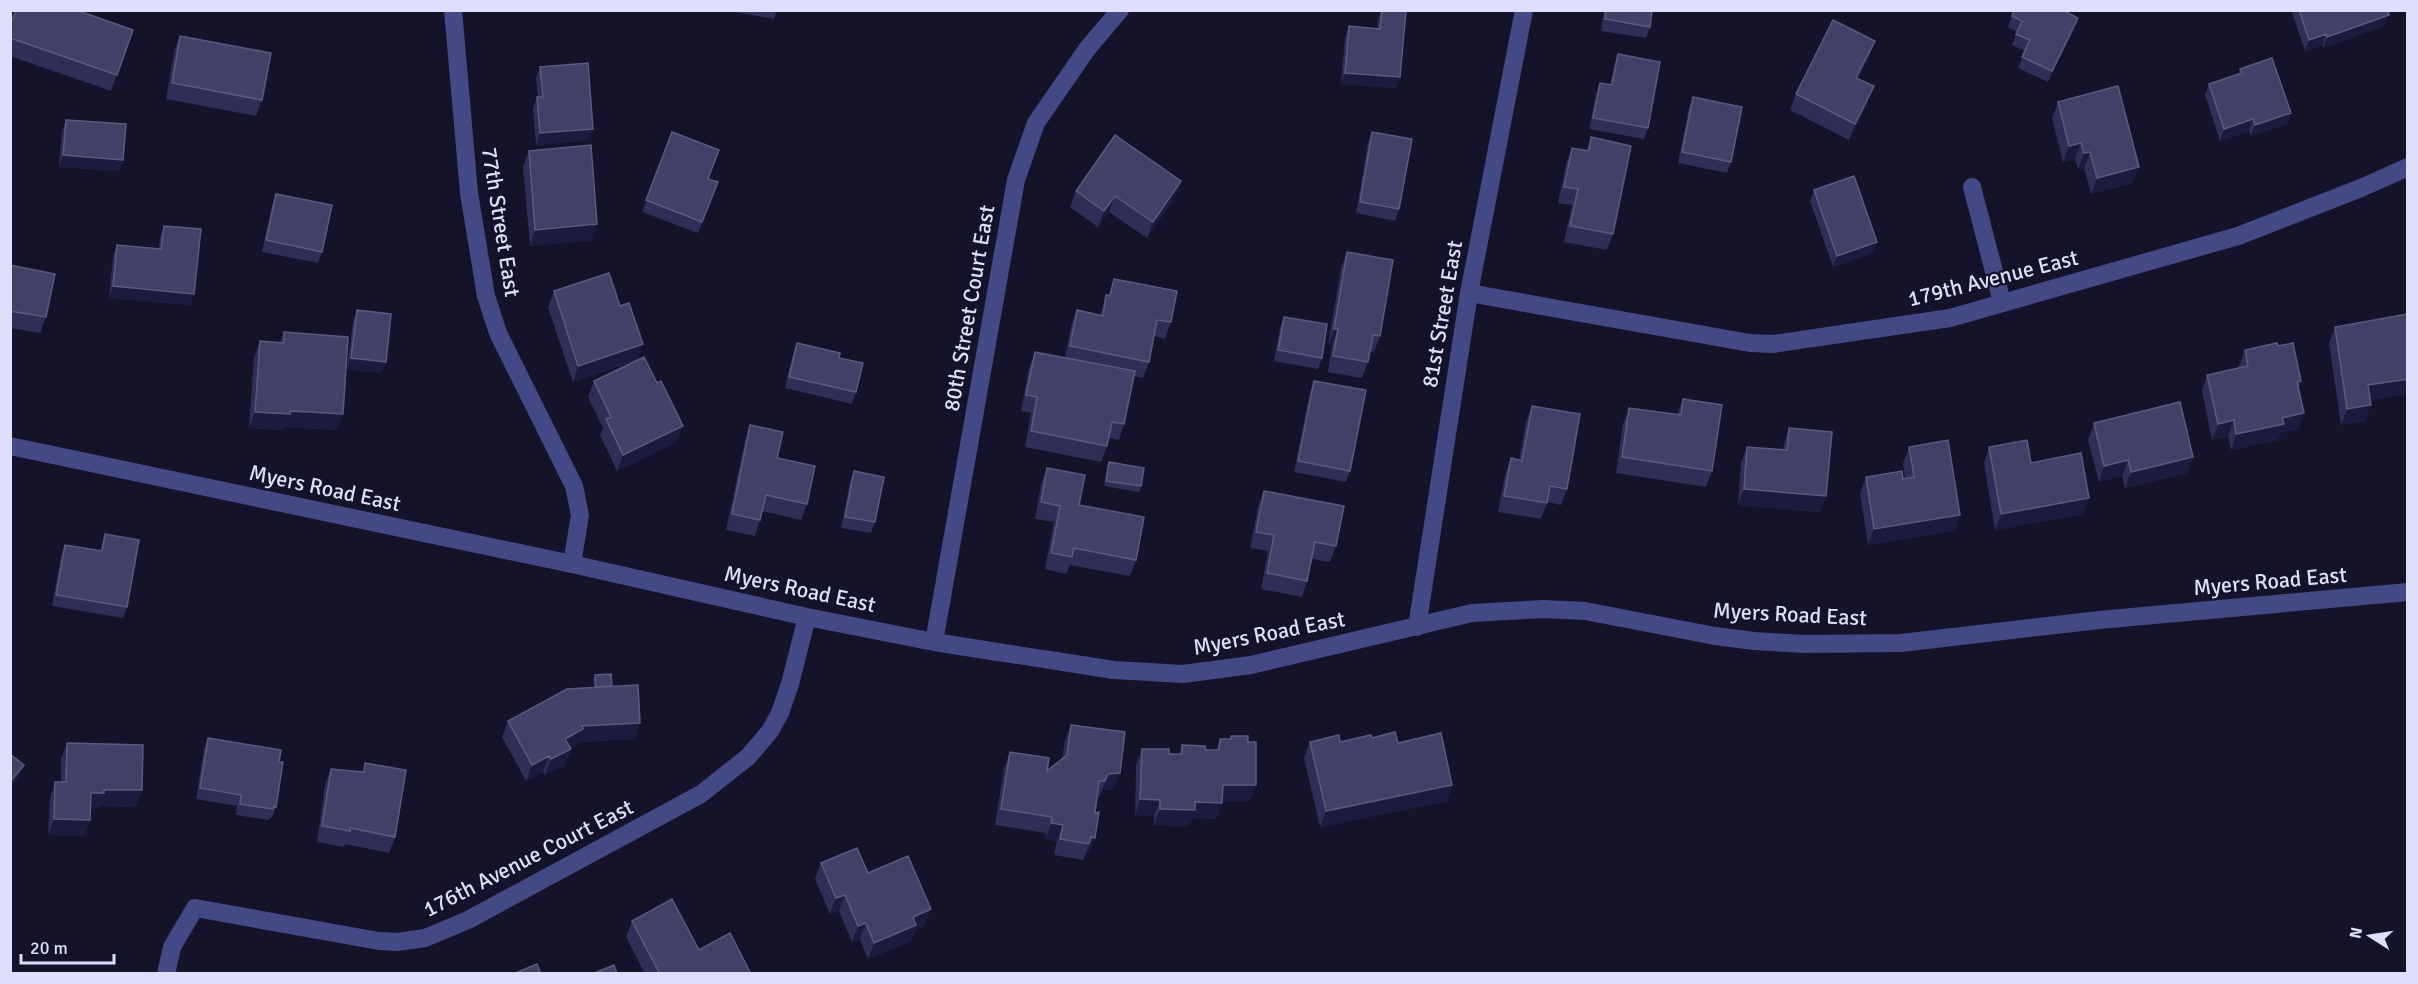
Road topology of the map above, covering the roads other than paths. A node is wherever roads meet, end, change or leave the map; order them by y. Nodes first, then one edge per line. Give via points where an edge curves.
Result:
1 (453, 10) edge
2 (1120, 10) edge
3 (1524, 10) edge
4 (2408, 167) edge
5 (1972, 188) dead end
6 (1469, 294) junction
7 (2002, 302) junction
8 (10, 447) edge
9 (572, 564) junction
10 (2408, 592) edge
11 (807, 616) junction
12 (1417, 627) junction
13 (934, 642) junction
14 (166, 974) edge

1 - 9 street, 77th Street East via 469,193 486,296 498,333 574,486 580,515
2 - 13 street, 80th Street Court East via 1087,49 1036,123 1016,180
3 - 6 street, 81st Street East
4 - 7 street, 179th Avenue East via 2238,236
5 - 7 street
6 - 7 street, 179th Avenue East via 1773,345 1950,318
6 - 12 street, 81st Street East
8 - 9 street, Myers Road East
9 - 11 street, Myers Road East
10 - 12 street, Myers Road East via 2099,620 1901,644 1754,641 1595,613 1543,609 1472,613
11 - 13 street, Myers Road East
11 - 14 street, 176th Avenue Court East via 790,684 770,731 748,757 701,794 468,920 425,938 379,941 195,908 172,947
12 - 13 street, Myers Road East via 1251,665 1183,674 1114,670

